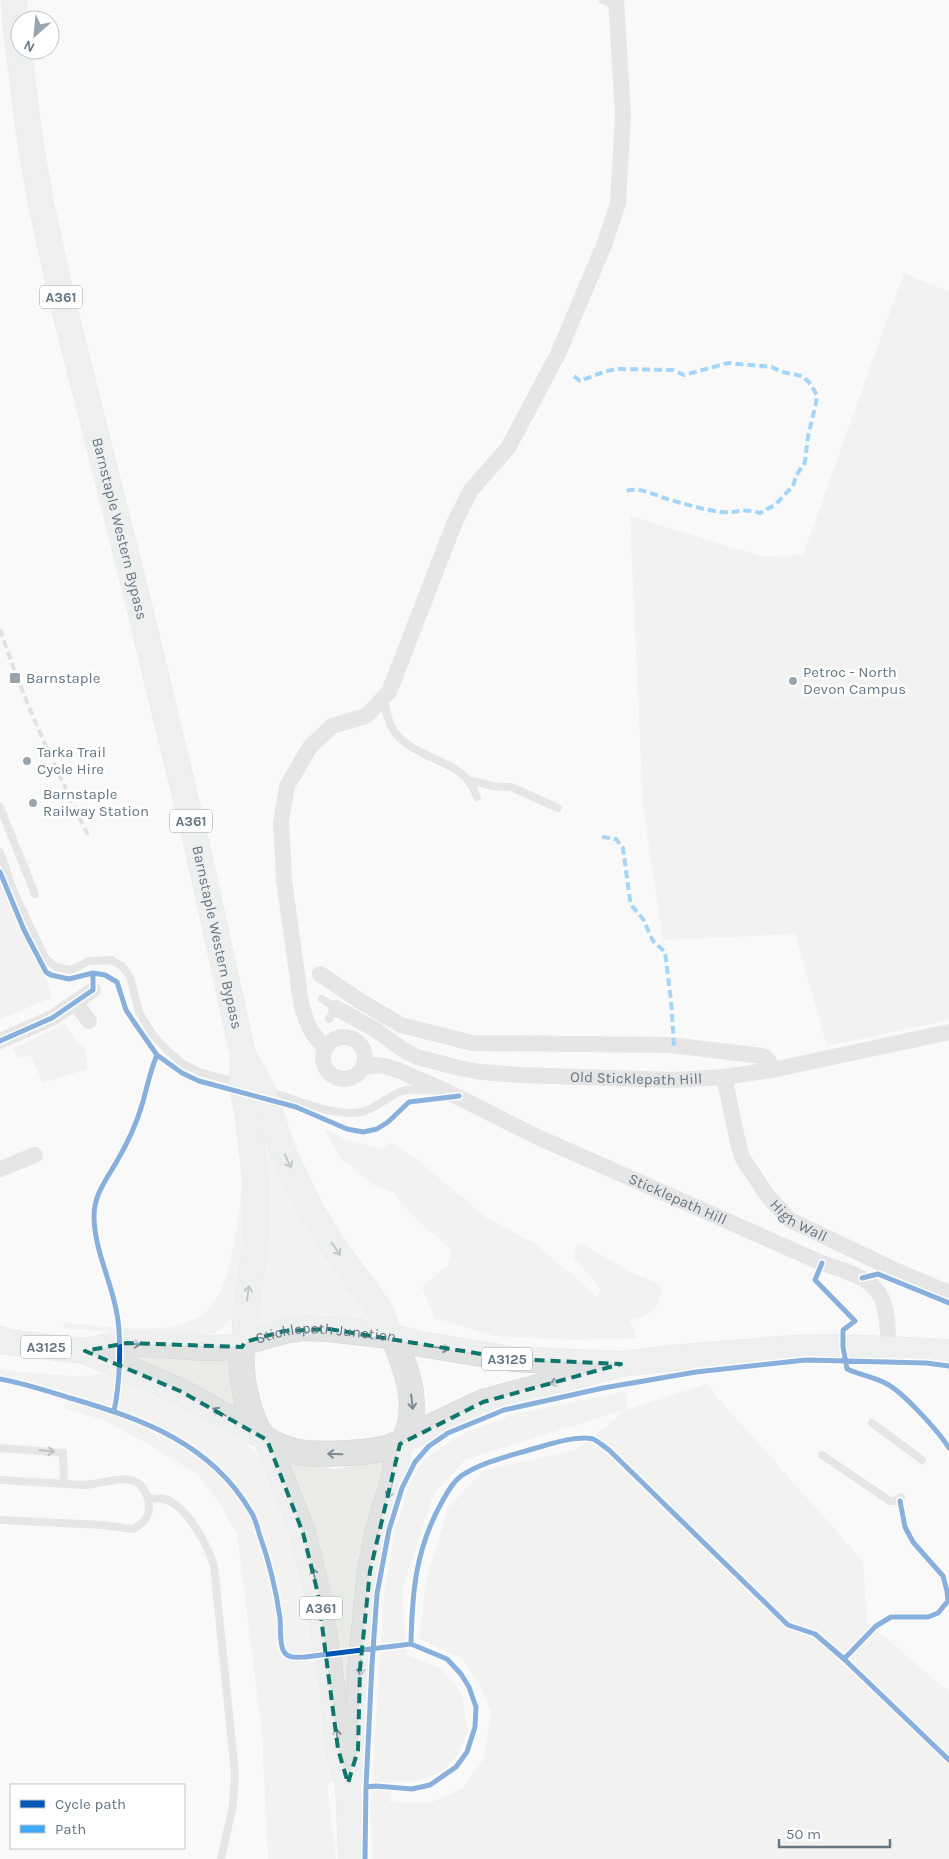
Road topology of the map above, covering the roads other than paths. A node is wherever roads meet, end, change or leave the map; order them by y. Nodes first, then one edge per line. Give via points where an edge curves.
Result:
1 (14, 0) edge
2 (611, 2) edge
3 (384, 698) junction
4 (468, 780) junction
5 (477, 797) dead end
6 (0, 807) edge
7 (558, 808) dead end
8 (0, 852) edge
9 (35, 894) dead end
10 (320, 974) dead end
11 (93, 990) dead end
12 (75, 1002) junction
13 (329, 1009) dead end
14 (89, 1022) dead end
15 (949, 1032) edge
16 (0, 1041) edge
17 (325, 1046) junction
18 (363, 1067) junction
19 (772, 1070) junction
20 (724, 1077) junction
21 (446, 1090) junction
22 (259, 1113) junction
23 (35, 1155) dead end
24 (0, 1169) edge
25 (949, 1293) edge
26 (392, 1337) junction
27 (2, 1342) edge
28 (244, 1344) junction
29 (888, 1349) junction
30 (85, 1351) junction
31 (949, 1352) edge
32 (621, 1364) junction
33 (872, 1423) dead end
34 (265, 1438) junction
35 (403, 1441) junction
36 (0, 1448) edge
37 (822, 1455) dead end
38 (922, 1460) dead end
39 (0, 1480) edge
40 (64, 1484) junction
41 (901, 1497) dead end
42 (148, 1499) junction
43 (0, 1520) edge
44 (348, 1783) junction
45 (221, 1859) edge
46 (351, 1859) edge

1 - 22 main road, Barnstaple Western Bypass / A361, bridge via 30,141 62,304 198,850 243,1055 242,1086
2 - 3 street via 623,115 614,217 558,354 508,448 471,490 456,518 390,692
3 - 4 lane via 388,718 399,737
3 - 17 street via 366,716 332,726 310,747 287,786 281,822 284,880 301,1003 311,1032
4 - 5 lane
4 - 7 lane via 511,787
6 - 9 lane
8 - 21 lane via 13,890 44,958 56,968 71,970 89,961 111,960 122,966 130,977 138,1012 168,1052 184,1064 200,1072 348,1114 363,1112 406,1090
10 - 19 street via 360,1002 402,1025 472,1043 671,1045 762,1056 770,1061
11 - 12 street
12 - 14 street
12 - 16 street via 52,1018
13 - 20 street, Old Sticklepath Hill via 376,1030 417,1057 466,1070 674,1080
15 - 19 street, Old Sticklepath Hill
17 - 18 street via 341,1038 354,1040 363,1050
17 - 18 street via 324,1066 336,1078 353,1078
18 - 21 street, Sticklepath Hill via 378,1065 394,1069
19 - 20 street, Old Sticklepath Hill
20 - 25 street, High Wall via 743,1159 767,1195 790,1220
21 - 29 street, Sticklepath Hill via 532,1134 862,1278 880,1294
22 -> 26 main road, Barnstaple Western Bypass / A361 via 284,1154 310,1208 380,1310
28 -> 22 main road, Barnstaple Western Bypass / A361 via 255,1247 253,1153
23 - 24 street
26 - 28 main road, Sticklepath Junction via 304,1328
26 -> 32 main road, A3125 via 512,1360
26 -> 35 main road, Sticklepath Junction via 410,1384 413,1411
27 - 30 main road, A3125
30 -> 28 main road, A3125 via 127,1343 207,1348
28 - 34 main road, Sticklepath Junction via 242,1369 248,1404
29 - 31 main road, A3125
29 - 32 main road, A3125 via 794,1348
34 -> 30 main road, A3125 via 180,1391
32 -> 35 main road, A3125 via 483,1402
33 - 38 lane
35 -> 34 main road via 370,1451 344,1454 298,1452
44 -> 34 main road, A361 via 338,1749 318,1594 303,1533
35 -> 44 main road, A361 via 370,1571 360,1669 358,1750
36 -> 40 lane via 63,1453
37 - 41 lane via 890,1501
39 - 40 lane
40 - 42 lane via 94,1485 132,1480 141,1485
42 - 43 lane via 149,1514 141,1525 133,1529
42 - 45 lane via 165,1499 184,1514 204,1543 214,1566 235,1774 233,1805
44 - 46 main road, A361

